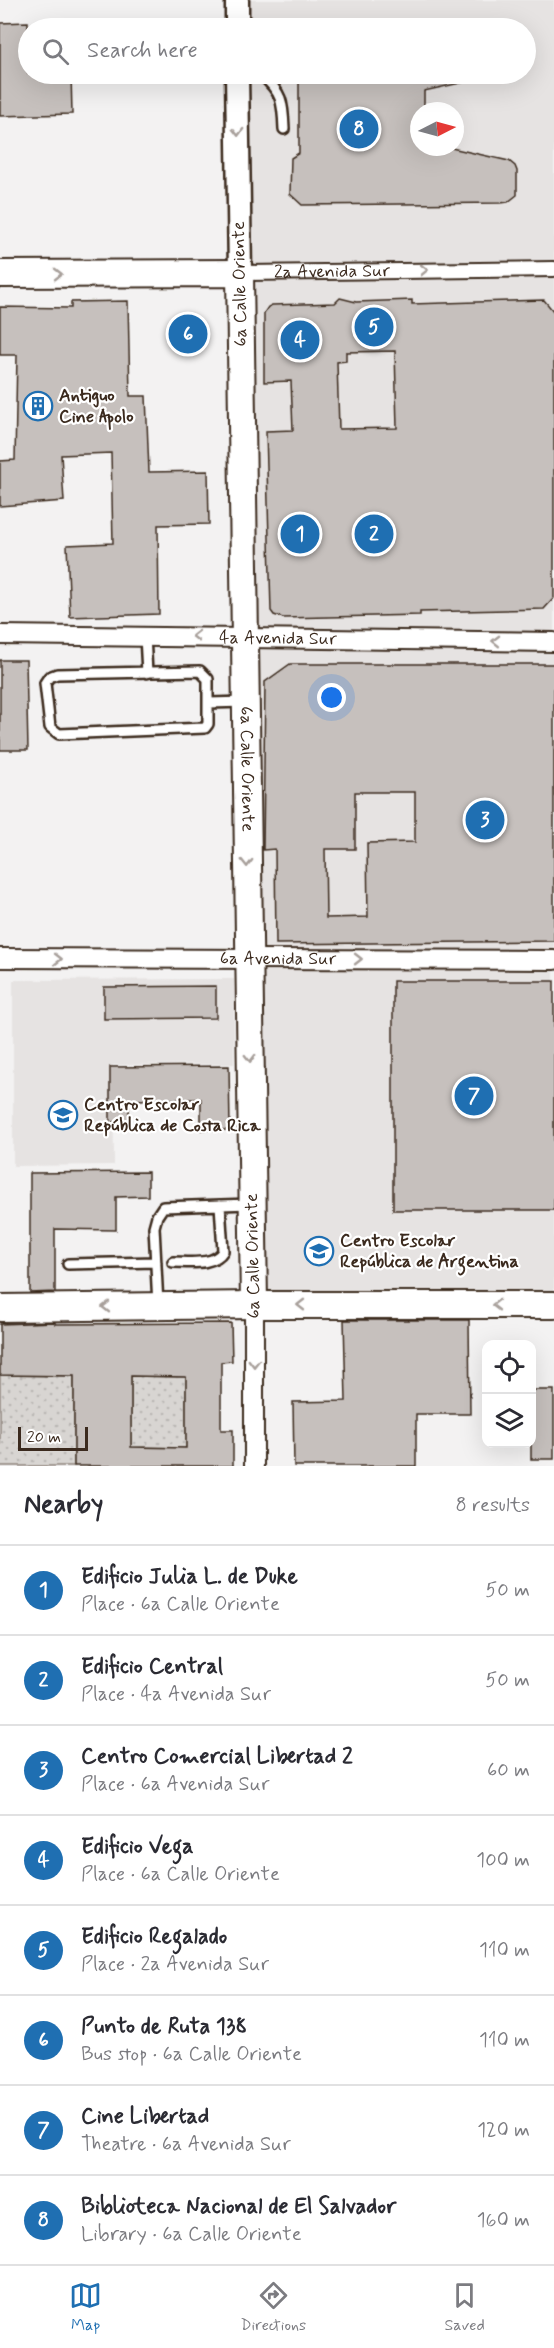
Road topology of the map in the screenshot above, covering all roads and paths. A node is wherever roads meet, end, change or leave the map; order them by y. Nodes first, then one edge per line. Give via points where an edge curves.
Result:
1 (237, 0) edge
2 (237, 18) edge
3 (237, 84) edge
4 (272, 84) edge
5 (284, 129) dead end
6 (554, 269) edge
7 (240, 273) junction
8 (0, 274) edge
9 (0, 635) edge
10 (145, 636) junction
11 (244, 637) junction
12 (554, 642) edge
13 (147, 673) junction
14 (245, 702) junction
15 (209, 703) junction
16 (0, 958) edge
17 (248, 959) junction
18 (554, 960) edge
19 (252, 1204) junction
20 (220, 1205) junction
21 (156, 1262) junction
22 (173, 1262) dead end
23 (68, 1264) dead end
24 (254, 1305) junction
25 (554, 1305) edge
26 (158, 1307) junction
27 (0, 1308) edge
28 (254, 1466) edge

1 - 2 street
3 -> 7 street, 6a Calle Oriente
4 - 5 lane via 283,102
7 -> 6 street, 2a Avenida Sur
8 -> 7 main road, 2a Avenida Sur
7 - 11 main road, 6a Calle Oriente
9 - 10 street, 4a Avenida Sur
11 -> 10 street, 4a Avenida Sur
10 - 13 lane
12 -> 11 street, 4a Avenida Sur
11 - 14 main road, 6a Calle Oriente
13 - 15 lane via 200,671 208,679
13 - 15 lane via 50,677 45,683 50,727 59,734 199,729 208,724
14 - 15 lane
14 -> 17 main road, 6a Calle Oriente
16 -> 17 street, 6a Avenida Sur
17 -> 18 street, 6a Avenida Sur
17 -> 19 main road, 6a Calle Oriente
19 - 20 lane
19 - 24 main road, 6a Calle Oriente
20 - 21 lane via 163,1207 154,1227
20 - 22 lane via 223,1251 219,1257 213,1261
21 - 23 lane
21 - 26 lane
25 -> 24 main road
24 - 26 main road
24 -> 28 street, 6a Calle Oriente
26 -> 27 main road

